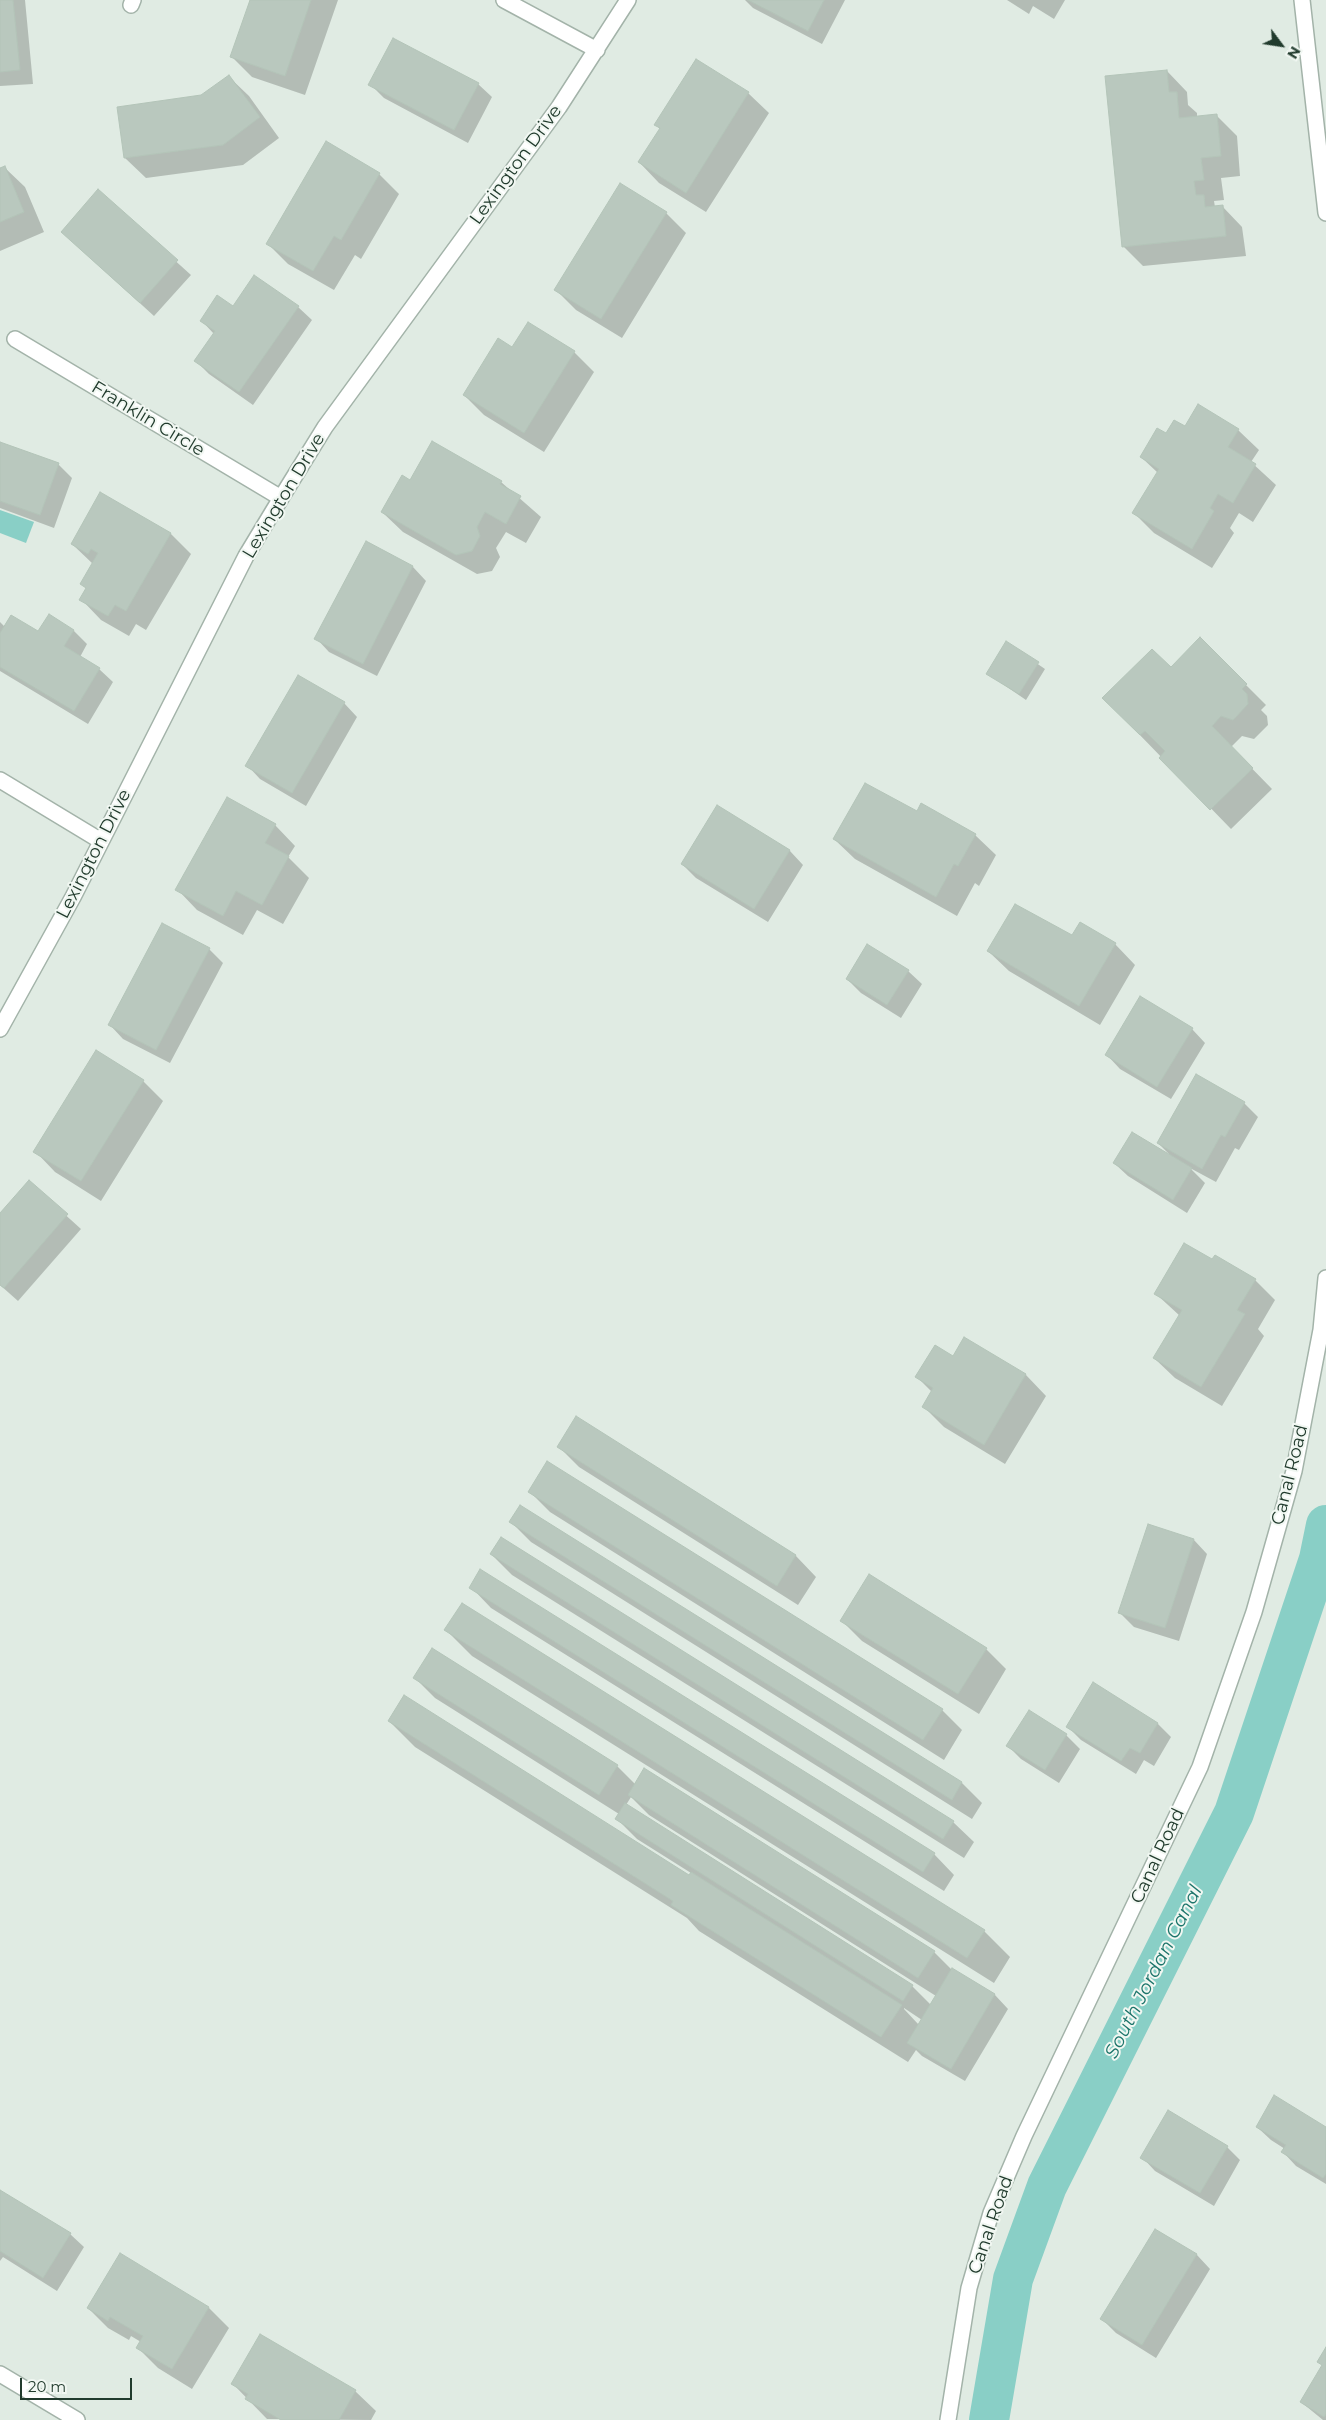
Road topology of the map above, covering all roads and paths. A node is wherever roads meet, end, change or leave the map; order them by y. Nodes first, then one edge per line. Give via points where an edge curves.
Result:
1 (504, 0) edge
2 (628, 0) edge
3 (1302, 0) edge
4 (597, 50) junction
5 (1326, 213) edge
6 (15, 340) dead end
7 (281, 498) junction
8 (0, 780) edge
9 (102, 841) junction
10 (0, 1029) edge
11 (1326, 1278) edge
12 (0, 2374) edge
13 (77, 2420) edge
14 (948, 2420) edge

1 - 4 street
2 - 4 street, Lexington Drive
3 - 5 street
4 - 7 street, Lexington Drive via 559,107 331,419
6 - 7 street, Franklin Circle
7 - 9 street, Lexington Drive via 242,565
8 - 9 street
9 - 10 street, Lexington Drive
11 - 14 street, Canal Road via 1321,1330 1294,1471 1254,1612 1200,1767 1024,2136 991,2213 969,2288
12 - 13 street

